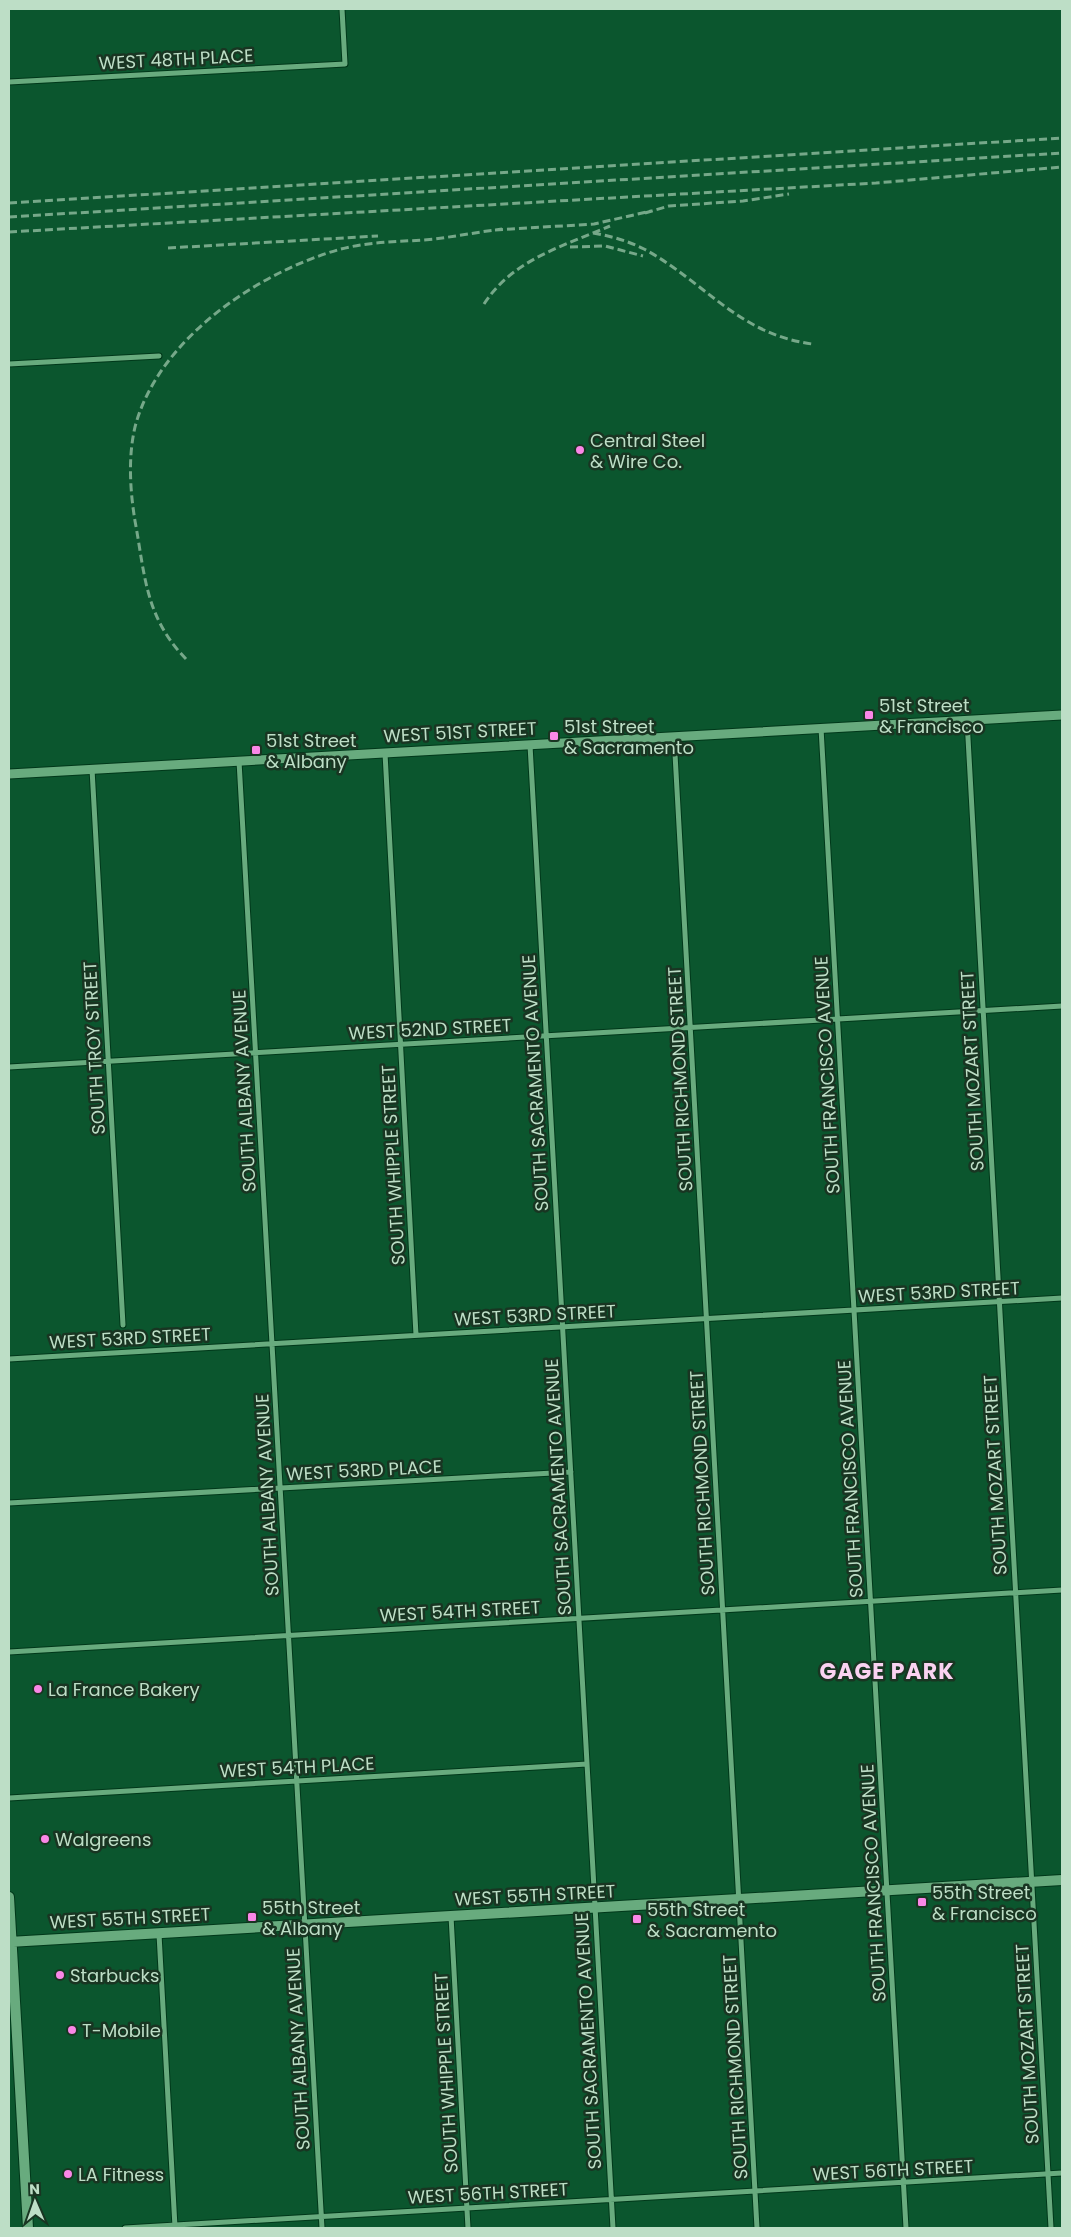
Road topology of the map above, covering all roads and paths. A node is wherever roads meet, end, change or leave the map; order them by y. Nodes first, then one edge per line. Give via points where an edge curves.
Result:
1 (342, 9) edge
2 (9, 82) edge
3 (159, 356) dead end
4 (9, 364) edge
5 (1062, 715) edge
6 (967, 720) junction
7 (821, 728) junction
8 (674, 736) junction
9 (530, 744) junction
10 (385, 753) junction
11 (239, 761) junction
12 (92, 769) junction
13 (9, 774) edge
14 (1062, 1006) edge
15 (983, 1011) junction
16 (838, 1019) junction
17 (690, 1028) junction
18 (546, 1036) junction
19 (400, 1044) junction
20 (256, 1053) junction
21 (109, 1061) junction
22 (9, 1067) edge
23 (1062, 1298) edge
24 (999, 1302) junction
25 (854, 1310) junction
26 (707, 1319) junction
27 (123, 1325) dead end
28 (562, 1327) junction
29 (416, 1336) junction
30 (272, 1344) junction
31 (9, 1359) edge
32 (571, 1472) junction
33 (280, 1488) junction
34 (9, 1504) edge
35 (1062, 1590) edge
36 (1015, 1592) junction
37 (870, 1601) junction
38 (723, 1610) junction
39 (579, 1618) junction
40 (288, 1635) junction
41 (9, 1652) edge
42 (587, 1764) junction
43 (296, 1781) junction
44 (9, 1798) edge
45 (1062, 1880) edge
46 (1032, 1882) junction
47 (887, 1890) junction
48 (9, 1897) edge
49 (739, 1899) junction
50 (595, 1908) junction
51 (451, 1916) junction
52 (305, 1924) junction
53 (159, 1933) junction
54 (10, 1942) edge
55 (1048, 2174) junction
56 (1062, 2174) edge
57 (903, 2183) junction
58 (755, 2191) junction
59 (611, 2200) junction
60 (467, 2208) junction
61 (321, 2217) junction
62 (175, 2227) edge
63 (28, 2228) edge
64 (126, 2228) edge
65 (322, 2228) edge
66 (468, 2228) edge
67 (613, 2228) edge
68 (757, 2228) edge
69 (906, 2228) edge
70 (1051, 2228) edge

1 - 2 street, WEST 48TH PLACE via 345,64
3 - 4 street
5 - 6 street, WEST 51ST STREET
6 - 7 street, WEST 51ST STREET
6 - 15 street, SOUTH MOZART STREET
7 - 8 street, WEST 51ST STREET
7 - 16 street, SOUTH FRANCISCO AVENUE
8 - 9 street, WEST 51ST STREET
8 - 17 street, SOUTH RICHMOND STREET
9 - 10 street, WEST 51ST STREET
9 - 18 street, SOUTH SACRAMENTO AVENUE
10 - 11 street, WEST 51ST STREET
10 - 19 street, SOUTH WHIPPLE STREET
11 - 12 street, WEST 51ST STREET
11 - 20 street, SOUTH ALBANY AVENUE
12 - 13 street, WEST 51ST STREET
12 - 21 street, SOUTH TROY STREET
14 - 15 street, WEST 52ND STREET
15 - 16 street, WEST 52ND STREET
15 - 24 street, SOUTH MOZART STREET
16 - 17 street, WEST 52ND STREET
16 - 25 street, SOUTH FRANCISCO AVENUE
17 - 18 street, WEST 52ND STREET
17 - 26 street, SOUTH RICHMOND STREET
18 - 19 street, WEST 52ND STREET
18 - 28 street, SOUTH SACRAMENTO AVENUE
19 - 20 street, WEST 52ND STREET
19 - 29 street, SOUTH WHIPPLE STREET
20 - 21 street, WEST 52ND STREET
20 - 30 street, SOUTH ALBANY AVENUE
21 - 22 street, WEST 52ND STREET
21 - 27 street, SOUTH TROY STREET
23 - 24 street, WEST 53RD STREET
24 - 25 street, WEST 53RD STREET
24 - 36 street, SOUTH MOZART STREET
25 - 26 street, WEST 53RD STREET
25 - 37 street, SOUTH FRANCISCO AVENUE
26 - 28 street, WEST 53RD STREET
26 - 38 street, SOUTH RICHMOND STREET
28 - 29 street, WEST 53RD STREET
28 - 32 street, SOUTH SACRAMENTO AVENUE
29 - 30 street, WEST 53RD STREET
30 - 31 street, WEST 53RD STREET
30 - 33 street, SOUTH ALBANY AVENUE
32 - 33 street, WEST 53RD PLACE
32 - 39 street, SOUTH SACRAMENTO AVENUE
33 - 34 street, WEST 53RD PLACE
33 - 40 street, SOUTH ALBANY AVENUE
35 - 36 street, WEST 54TH STREET
36 - 37 street, WEST 54TH STREET
36 - 46 street, SOUTH MOZART STREET
37 - 38 street, WEST 54TH STREET
37 - 47 street, SOUTH FRANCISCO AVENUE
38 - 39 street, WEST 54TH STREET
38 - 49 street, SOUTH RICHMOND STREET
39 - 40 street, WEST 54TH STREET
39 - 42 street, SOUTH SACRAMENTO AVENUE
40 - 41 street, WEST 54TH STREET
40 - 43 street, SOUTH ALBANY AVENUE
42 - 43 street, WEST 54TH PLACE
42 - 50 street, SOUTH SACRAMENTO AVENUE
43 - 44 street, WEST 54TH PLACE
43 - 52 street, SOUTH ALBANY AVENUE
45 - 46 main road, WEST 55TH STREET
46 - 47 main road, WEST 55TH STREET
46 - 55 street, SOUTH MOZART STREET
47 - 49 main road, WEST 55TH STREET
47 - 57 street, SOUTH FRANCISCO AVENUE
48 - 54 main road
49 - 50 main road, WEST 55TH STREET
49 - 58 street, SOUTH RICHMOND STREET
50 - 51 main road, WEST 55TH STREET
50 - 59 street, SOUTH SACRAMENTO AVENUE
51 - 52 main road, WEST 55TH STREET
51 - 60 street, SOUTH WHIPPLE STREET
52 - 53 main road, WEST 55TH STREET
52 - 61 street, SOUTH ALBANY AVENUE
53 - 54 main road, WEST 55TH STREET
53 - 62 street
54 - 63 main road
55 - 56 street, WEST 56TH STREET
55 - 57 street, WEST 56TH STREET
55 - 70 street, SOUTH MOZART STREET
57 - 58 street, WEST 56TH STREET
57 - 69 street, SOUTH FRANCISCO AVENUE
58 - 59 street, WEST 56TH STREET
58 - 68 street, SOUTH RICHMOND STREET
59 - 60 street, WEST 56TH STREET
59 - 67 street, SOUTH SACRAMENTO AVENUE
60 - 61 street, WEST 56TH STREET
60 - 66 street, SOUTH WHIPPLE STREET
61 - 62 street, WEST 56TH STREET
61 - 65 street, SOUTH ALBANY AVENUE
62 - 64 street, WEST 56TH STREET

